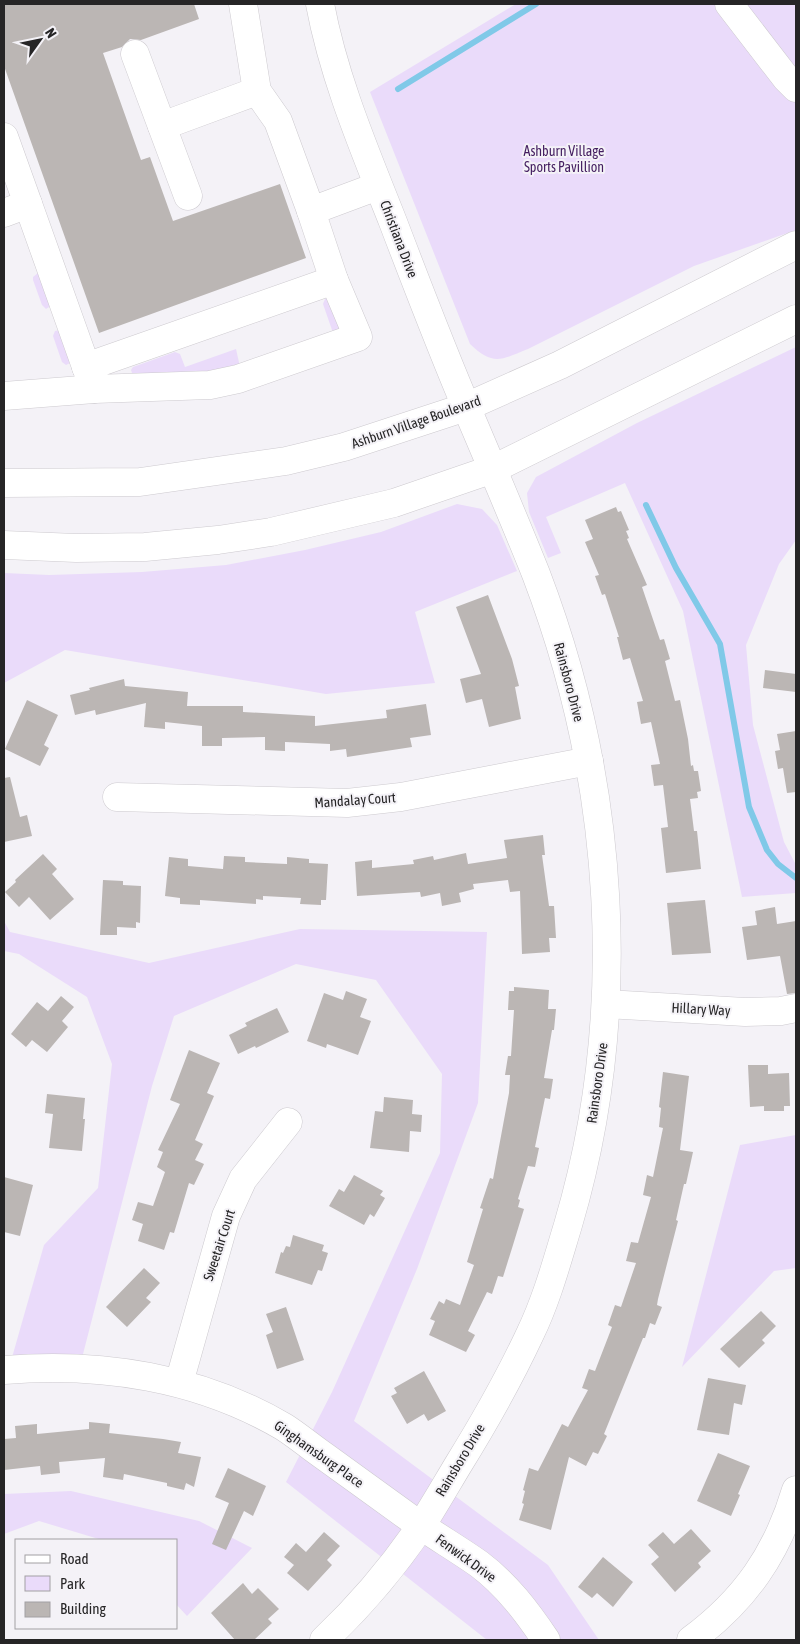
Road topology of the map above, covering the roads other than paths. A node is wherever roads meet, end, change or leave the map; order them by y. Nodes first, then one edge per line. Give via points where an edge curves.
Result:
1 (243, 4) edge
2 (320, 4) edge
3 (729, 4) edge
4 (135, 54) dead end
5 (796, 88) edge
6 (257, 91) junction
7 (162, 126) junction
8 (4, 137) edge
9 (378, 186) junction
10 (188, 196) dead end
11 (16, 209) edge
12 (311, 211) junction
13 (796, 245) edge
14 (334, 280) junction
15 (796, 319) edge
16 (90, 378) junction
17 (4, 396) edge
18 (466, 407) junction
19 (493, 469) junction
20 (4, 483) edge
21 (4, 545) edge
22 (589, 761) junction
23 (117, 797) dead end
24 (606, 1004) junction
25 (796, 1008) edge
26 (288, 1122) dead end
27 (4, 1370) edge
28 (179, 1383) junction
29 (796, 1490) edge
30 (421, 1526) junction
31 (324, 1640) edge
32 (546, 1640) edge
33 (691, 1640) edge

1 - 6 street
2 - 9 street, Christiana Drive via 338,72
3 - 5 street
4 - 7 street
6 - 7 street
6 - 12 street via 278,121
7 - 10 street
8 - 11 street
9 - 12 street
9 - 18 street, Christiana Drive
11 - 16 street
12 - 14 street
13 - 18 street, Ashburn Village Boulevard via 560,364
14 - 16 street
14 - 16 street via 358,337 238,379 210,384
15 - 19 street
16 - 17 street
18 - 19 street, Christiana Drive
18 - 20 street, Ashburn Village Boulevard via 344,447 286,461 140,482
19 - 21 street via 394,503 271,532 145,547
19 - 22 street, Rainsboro Drive via 559,642
22 - 23 street, Mandalay Court via 401,797 347,803
22 - 24 street, Rainsboro Drive via 606,892
24 - 25 street, Hillary Way via 745,1012
24 - 30 street, Rainsboro Drive via 601,1065 590,1133 556,1267 532,1332 476,1436
26 - 28 street, Sweetair Court via 244,1179 226,1216
27 - 28 street, Ginghamsburg Place via 78,1368 129,1372
28 - 30 street, Ginghamsburg Place via 233,1402 286,1428
29 - 33 street via 785,1524 766,1562 726,1612
30 - 31 street, Rainsboro Drive via 348,1618
30 - 32 street, Fenwick Drive via 498,1581 526,1611

